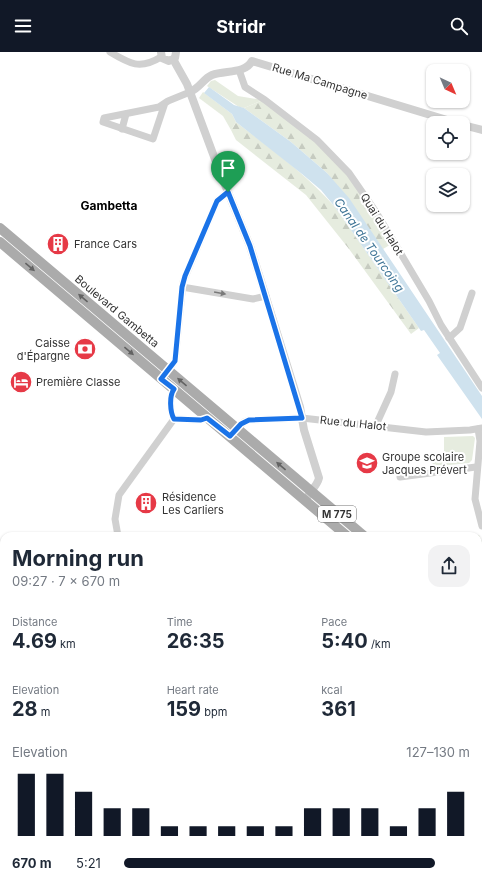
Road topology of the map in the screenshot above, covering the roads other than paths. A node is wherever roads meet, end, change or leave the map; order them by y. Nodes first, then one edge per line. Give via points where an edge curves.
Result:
1 (110, 52) edge
2 (254, 52) edge
3 (161, 54) edge
4 (175, 56) edge
5 (252, 61) junction
6 (239, 70) junction
7 (190, 92) junction
8 (165, 103) junction
9 (126, 114) junction
10 (435, 116) edge
11 (470, 127) edge
12 (122, 129) junction
13 (482, 130) edge
14 (228, 192) junction
15 (0, 228) edge
16 (0, 242) edge
17 (182, 287) junction
18 (472, 293) dead end
19 (266, 296) junction
20 (449, 338) junction
21 (169, 371) junction
22 (395, 374) dead end
23 (161, 379) junction
24 (482, 388) edge
25 (174, 389) junction
26 (207, 418) junction
27 (302, 418) junction
28 (174, 419) junction
29 (376, 425) junction
30 (480, 428) edge
31 (237, 429) junction
32 (230, 436) junction
33 (476, 467) junction
34 (400, 477) dead end
35 (311, 491) junction
36 (306, 501) junction
37 (482, 526) edge
38 (117, 532) edge
39 (342, 532) edge
40 (359, 532) edge

1 - 3 street via 139,66 149,64
2 - 5 street
3 - 4 street via 167,61
4 - 7 street
5 - 6 street
5 - 10 street, Rue Ma Campagne
6 - 7 street via 210,76
6 - 20 street, Quai du Halot via 248,90 302,127 344,166 376,212
7 - 8 street
7 - 14 street
8 - 9 street
8 - 12 street via 153,138
9 - 12 street
9 - 12 street via 104,118 103,122
11 - 13 street
14 - 17 street via 217,201
14 - 19 street via 250,246
21 -> 15 main road, Boulevard Gambetta / M 775
16 -> 23 main road, Boulevard Gambetta / M 775
17 -> 19 street via 253,299
17 - 21 street via 175,361
18 - 20 street via 460,328
19 - 27 street
20 - 24 street, Quai du Halot
21 - 23 street
31 -> 21 main road, Boulevard Gambetta / M 775
22 - 29 street via 391,392
23 - 25 main road, Boulevard Gambetta / M 775
25 - 26 main road, Boulevard Gambetta / M 775
25 - 28 street via 171,395
26 - 28 street
26 - 32 main road, Boulevard Gambetta / M 775
27 - 29 street, Rue du Halot
27 - 31 street, Rue du Halot via 249,420
27 - 35 street via 319,478
28 - 38 street via 119,494 115,520
29 - 30 street, Rue du Halot via 426,432
30 - 33 street
31 - 32 street, Rue du Halot
35 -> 31 main road, Boulevard Gambetta / M 775
32 - 36 main road, Boulevard Gambetta / M 775
33 - 34 street
33 - 37 street via 475,499
35 - 36 street
35 - 40 main road, Boulevard Gambetta / M 775
36 - 39 main road, Boulevard Gambetta / M 775

